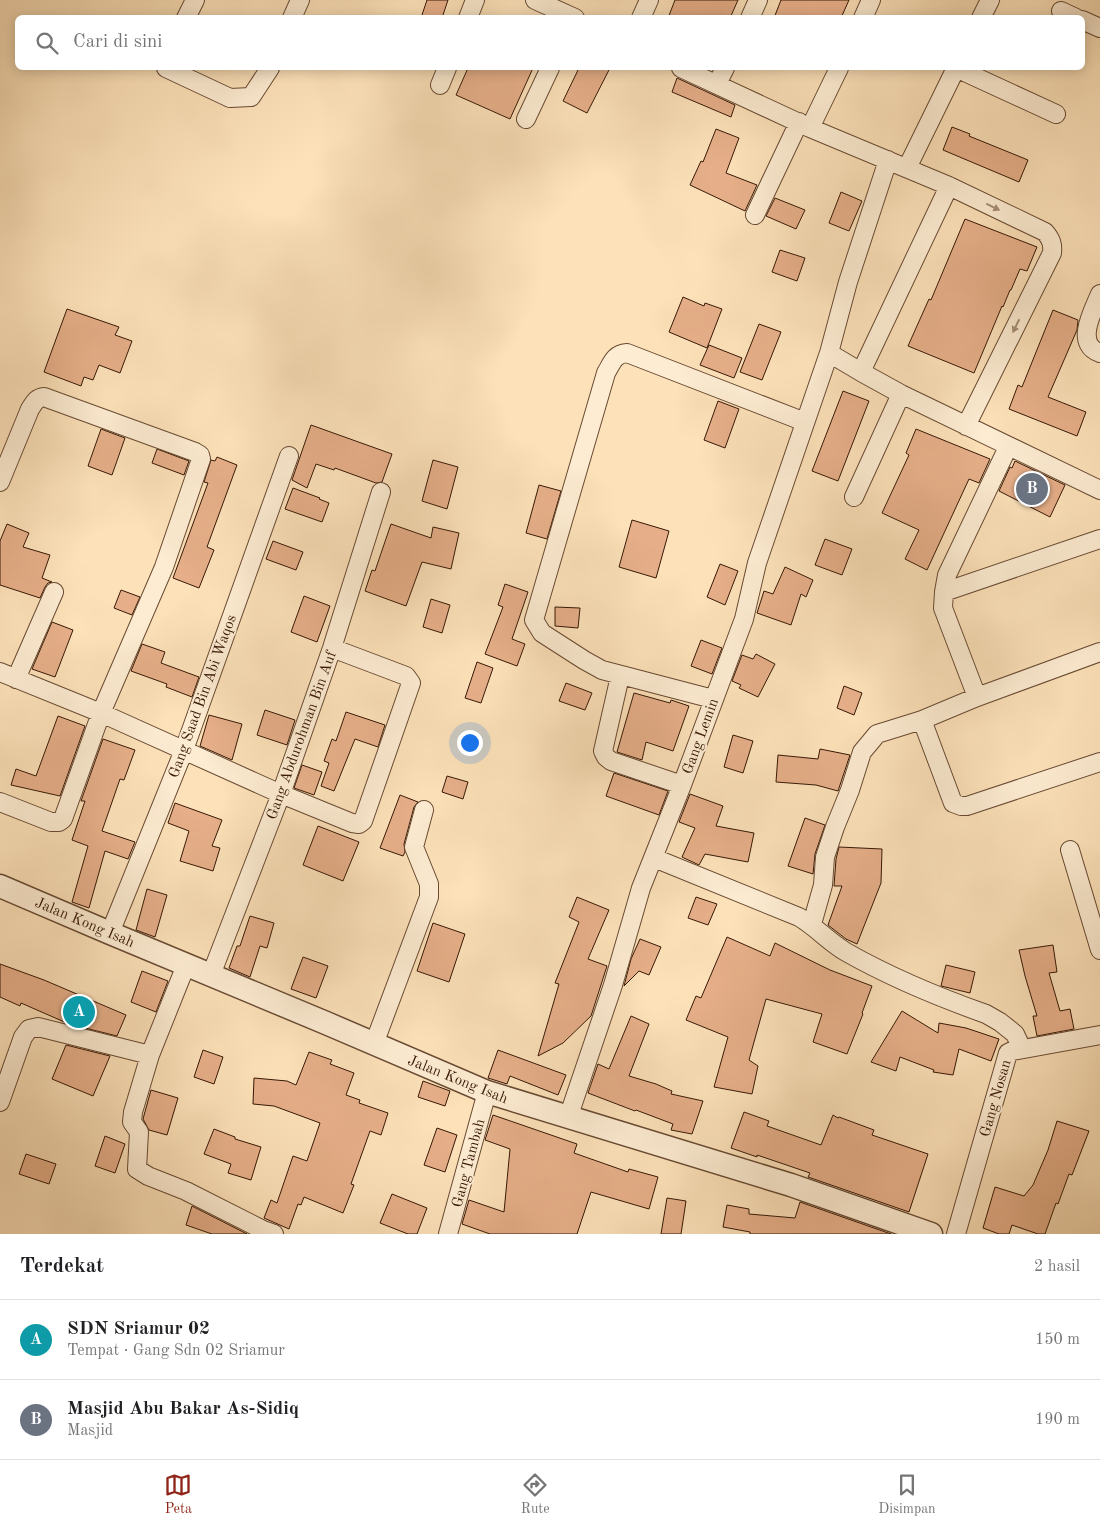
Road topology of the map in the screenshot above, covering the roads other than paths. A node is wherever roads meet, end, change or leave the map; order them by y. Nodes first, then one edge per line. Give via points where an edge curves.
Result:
1 (195, 0) edge
2 (300, 0) edge
3 (475, 0) edge
4 (649, 0) edge
5 (758, 0) edge
6 (871, 0) edge
7 (990, 0) edge
8 (538, 1) edge
9 (188, 15) edge
10 (293, 15) edge
11 (469, 15) edge
12 (570, 15) edge
13 (642, 15) edge
14 (751, 15) edge
15 (864, 15) edge
16 (982, 15) edge
17 (1085, 21) edge
18 (1100, 28) edge
19 (170, 70) edge
20 (269, 70) edge
21 (446, 70) edge
22 (549, 70) edge
23 (686, 70) edge
24 (724, 70) edge
25 (838, 70) edge
26 (955, 70) edge
27 (960, 70) edge
28 (717, 84) junction
29 (440, 85) dead end
30 (1056, 114) dead end
31 (526, 119) dead end
32 (805, 125) junction
33 (888, 160) junction
34 (907, 168) junction
35 (949, 186) junction
36 (755, 215) dead end
37 (1100, 294) edge
38 (829, 353) junction
39 (1100, 353) edge
40 (861, 372) junction
41 (901, 394) junction
42 (805, 422) junction
43 (966, 426) junction
44 (1008, 447) junction
45 (289, 456) dead end
46 (0, 482) edge
47 (1100, 490) edge
48 (381, 492) dead end
49 (854, 497) dead end
50 (1100, 539) edge
51 (54, 592) dead end
52 (944, 592) junction
53 (332, 648) junction
54 (1100, 652) edge
55 (8, 676) edge
56 (620, 676) junction
57 (977, 697) junction
58 (714, 699) junction
59 (101, 713) junction
60 (922, 720) junction
61 (184, 750) junction
62 (1100, 762) edge
63 (682, 785) junction
64 (281, 794) junction
65 (0, 802) edge
66 (424, 810) dead end
67 (1070, 850) dead end
68 (654, 858) junction
69 (0, 886) edge
70 (812, 924) junction
71 (110, 933) junction
72 (1099, 941) edge
73 (186, 965) junction
74 (211, 975) junction
75 (1100, 1035) edge
76 (374, 1044) junction
77 (1022, 1049) junction
78 (150, 1054) junction
79 (487, 1092) junction
80 (0, 1102) edge
81 (568, 1118) junction
82 (274, 1234) edge
83 (448, 1234) edge
84 (931, 1234) edge
85 (956, 1234) edge

1 - 9 street
2 - 10 street
3 - 11 street
4 - 13 street
5 - 14 street
6 - 15 street
7 - 16 street
8 - 12 street
17 - 18 street
19 - 20 street via 230,98 252,98
21 - 29 street
22 - 31 street
23 - 28 street
24 - 28 street
25 - 32 street
26 - 34 street
27 - 30 street
28 - 32 street
32 - 33 street
32 - 36 street
33 - 34 street
33 - 38 street, Gang Lemin via 848,282
34 - 35 street
35 - 40 street
35 -> 43 street via 1045,232 1052,248
37 - 39 street via 1086,330 1090,348
38 - 40 street
38 - 42 street, Gang Lemin
40 - 41 street
41 - 43 street
41 - 49 street
42 - 56 street via 627,353 615,357 606,373 534,620 542,633 602,670
42 - 58 street, Gang Lemin via 757,563 744,619
43 - 44 street
44 - 47 street
44 - 52 street via 947,575
45 - 61 street, Gang Saad Bin Abi Waqos
46 - 59 street via 30,409 36,400 44,397 200,455 164,567
48 - 53 street, Gang Abdurohman Bin Auf
50 - 52 street
51 - 55 street
52 - 57 street via 943,608
53 - 64 street, Gang Abdurohman Bin Auf
53 - 64 street via 406,676 411,683 409,693 364,821 352,823
54 - 57 street
55 - 59 street
56 - 58 street
56 - 63 street via 603,751 606,757
57 - 60 street
58 - 63 street, Gang Lemin
59 - 61 street
59 - 65 street via 63,819 51,822
60 - 62 street via 954,803 960,806
60 - 70 street via 877,734 862,752 826,857 823,885
61 - 64 street
61 - 71 street, Gang Saad Bin Abi Waqos
63 - 68 street, Gang Lemin
64 - 74 street, Gang Abdurohman Bin Auf
66 - 76 street via 414,847 429,884 429,897
67 - 72 street
68 - 70 street
68 - 81 street, Gang Lemin via 641,888 614,985
69 - 71 street, Jalan Kong Isah
70 - 77 street via 843,950 887,974 1000,1022 1015,1034
71 - 73 street, Jalan Kong Isah
73 - 74 street, Jalan Kong Isah
73 - 78 street
74 - 76 street, Jalan Kong Isah
75 - 77 street, Gang Nosan
76 - 79 street, Jalan Kong Isah
77 - 85 street, Gang Nosan via 1007,1055
78 - 80 street via 38,1027 29,1029 22,1037
78 - 82 street via 133,1112 132,1122 139,1132 137,1169
79 - 81 street, Jalan Kong Isah
79 - 83 street, Gang Tambah
81 - 84 street, Jalan Kong Isah via 791,1185

